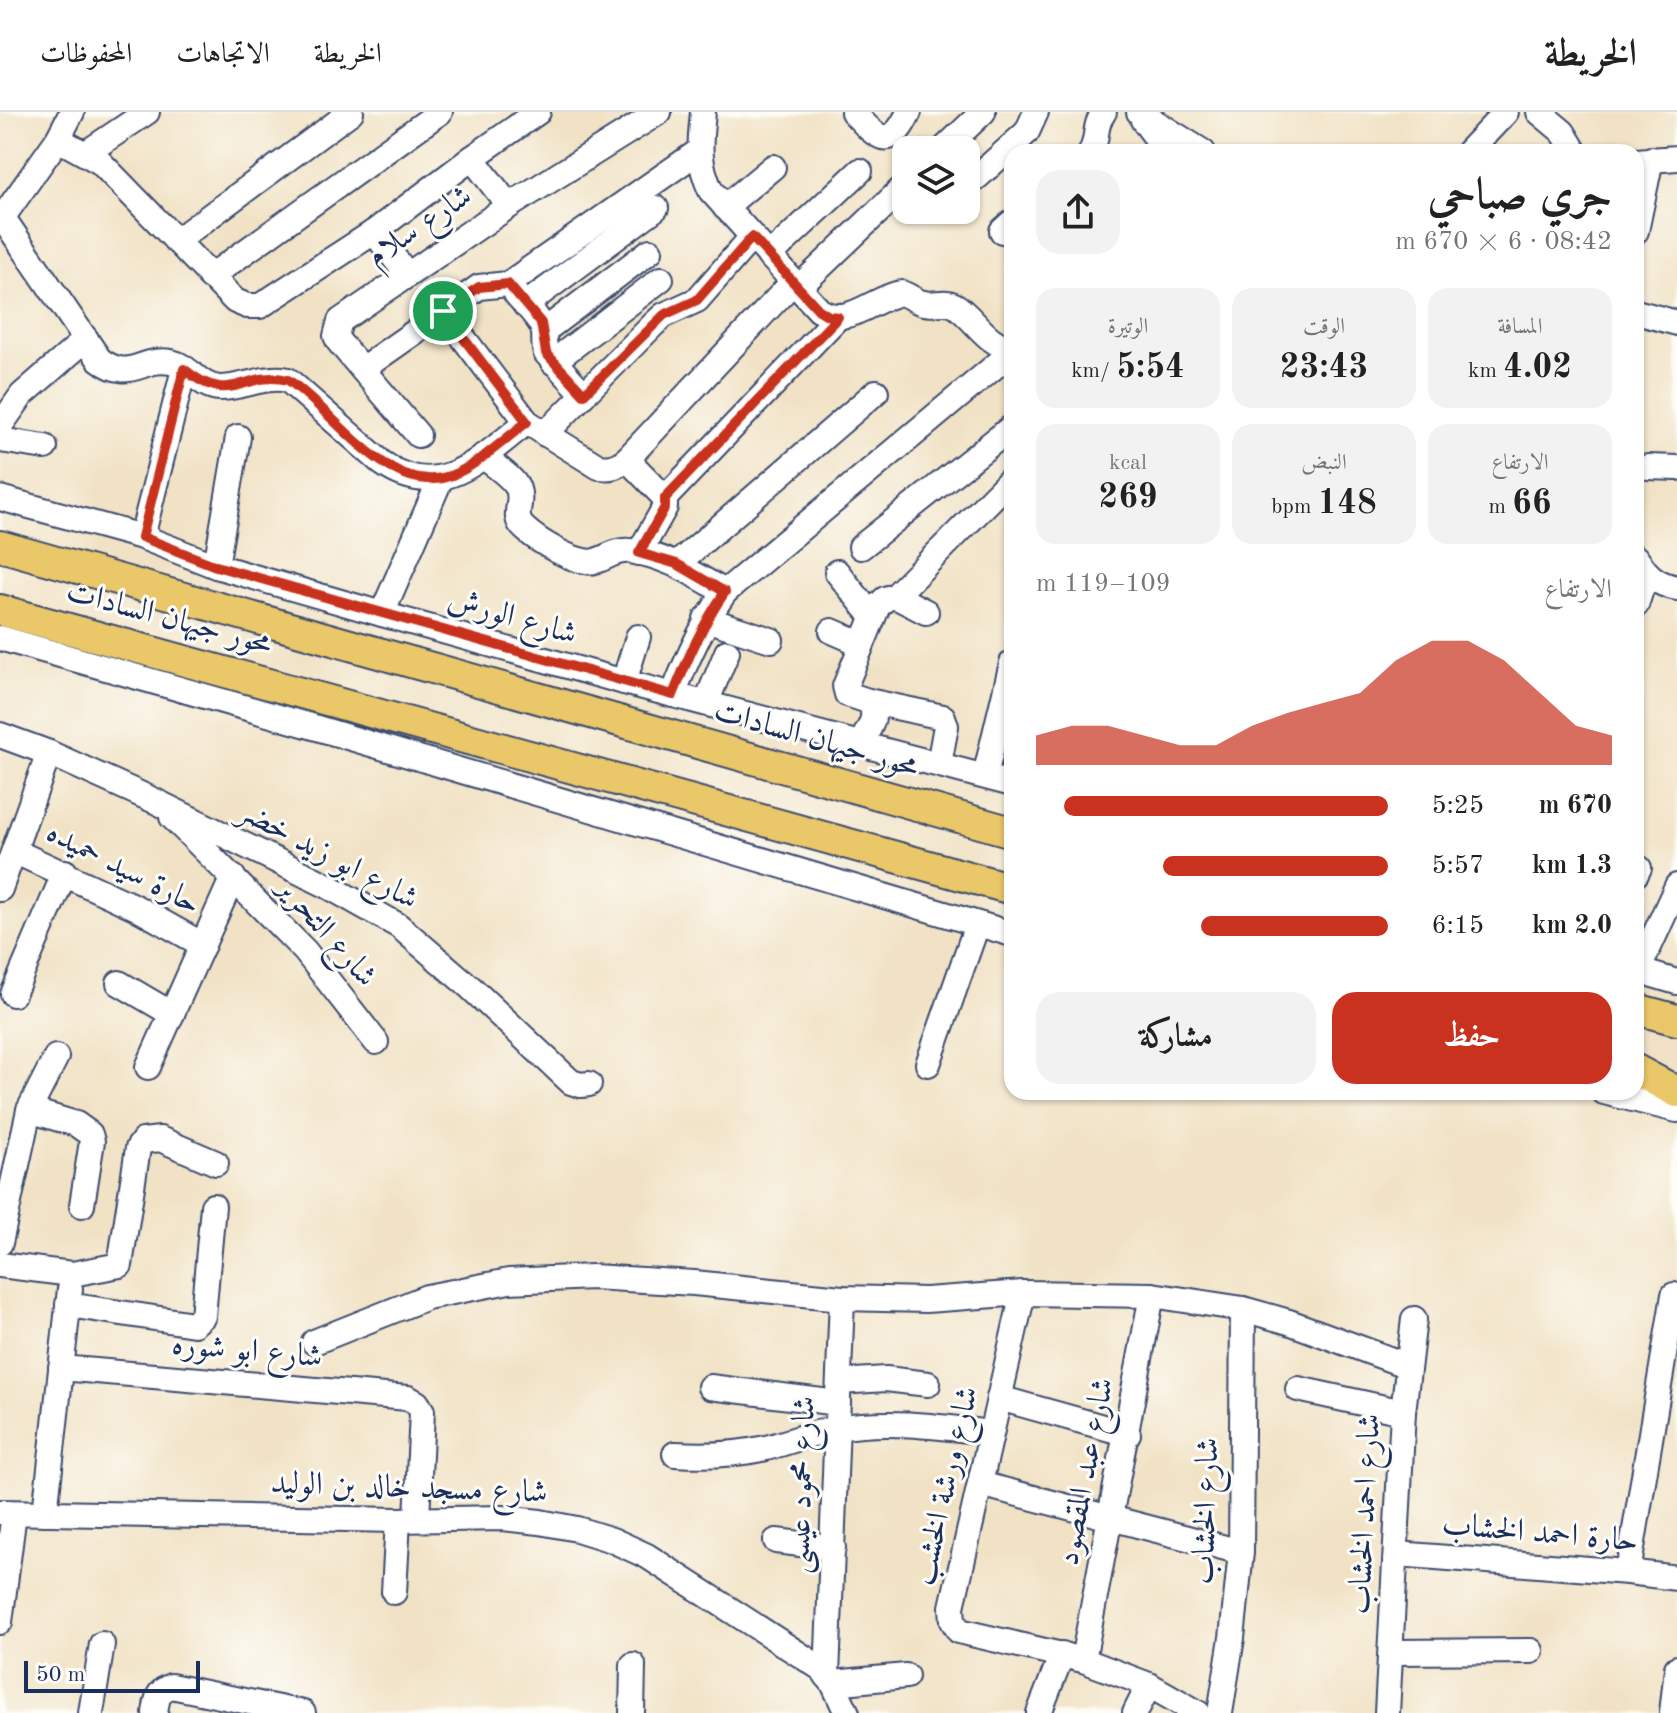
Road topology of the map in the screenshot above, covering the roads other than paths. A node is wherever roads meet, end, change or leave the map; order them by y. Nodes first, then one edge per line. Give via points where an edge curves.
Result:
1 (72, 112) edge
2 (147, 112) edge
3 (351, 112) edge
4 (440, 112) edge
5 (538, 112) edge
6 (659, 112) edge
7 (703, 112) edge
8 (853, 112) edge
9 (909, 112) edge
10 (983, 112) edge
11 (1036, 112) edge
12 (1104, 112) edge
13 (1138, 112) edge
14 (1506, 112) edge
15 (1539, 112) edge
16 (960, 136) edge
17 (58, 139) junction
18 (1011, 144) edge
19 (1095, 144) edge
20 (1161, 144) edge
21 (1190, 144) edge
22 (1476, 144) edge
23 (1570, 144) edge
24 (1004, 149) edge
25 (699, 151) junction
26 (86, 153) junction
27 (1677, 157) edge
28 (472, 158) junction
29 (1644, 160) edge
30 (773, 167) dead end
31 (980, 167) edge
32 (860, 171) dead end
33 (892, 198) edge
34 (509, 206) junction
35 (725, 207) junction
36 (656, 208) dead end
37 (2, 219) edge
38 (374, 232) junction
39 (752, 237) junction
40 (176, 241) junction
41 (650, 251) dead end
42 (769, 256) junction
43 (407, 274) junction
44 (210, 277) junction
45 (661, 279) dead end
46 (508, 284) junction
47 (795, 285) junction
48 (525, 305) junction
49 (443, 311) junction
50 (1644, 314) edge
51 (838, 317) junction
52 (1677, 323) edge
53 (544, 331) junction
54 (86, 339) junction
55 (1004, 347) edge
56 (1004, 357) edge
57 (553, 362) junction
58 (184, 369) junction
59 (362, 369) junction
60 (876, 392) dead end
61 (584, 394) junction
62 (0, 426) edge
63 (536, 428) junction
64 (1004, 433) edge
65 (418, 435) dead end
66 (238, 437) dead end
67 (0, 440) edge
68 (45, 447) dead end
69 (483, 456) junction
70 (627, 459) junction
71 (1648, 467) dead end
72 (1677, 468) edge
73 (441, 478) junction
74 (1004, 486) edge
75 (0, 498) edge
76 (665, 498) junction
77 (142, 537) junction
78 (0, 546) edge
79 (861, 547) dead end
80 (639, 553) junction
81 (677, 564) junction
82 (216, 566) junction
83 (1644, 569) edge
84 (837, 572) dead end
85 (1677, 588) edge
86 (725, 592) junction
87 (895, 596) junction
88 (0, 610) edge
89 (926, 612) dead end
90 (382, 614) junction
91 (873, 617) junction
92 (706, 619) junction
93 (832, 631) dead end
94 (638, 637) dead end
95 (0, 638) edge
96 (771, 640) dead end
97 (862, 644) junction
98 (727, 652) dead end
99 (624, 682) junction
100 (673, 695) junction
101 (1004, 696) edge
102 (868, 701) junction
103 (706, 703) junction
104 (0, 735) edge
105 (861, 743) junction
106 (49, 753) junction
107 (939, 764) junction
108 (985, 776) junction
109 (1004, 782) edge
110 (155, 801) junction
111 (1004, 830) edge
112 (14, 851) junction
113 (65, 872) junction
114 (233, 877) junction
115 (1677, 886) edge
116 (1004, 887) edge
117 (0, 889) edge
118 (977, 925) junction
119 (1004, 932) edge
120 (203, 945) junction
121 (1644, 955) edge
122 (1644, 972) edge
123 (1677, 982) edge
124 (119, 983) dead end
125 (13, 994) dead end
126 (1644, 1011) edge
127 (172, 1014) junction
128 (1677, 1020) edge
129 (376, 1042) dead end
130 (56, 1057) dead end
131 (1644, 1063) edge
132 (928, 1064) dead end
133 (148, 1067) dead end
134 (1677, 1073) edge
135 (1644, 1074) edge
136 (589, 1084) dead end
137 (1677, 1092) edge
138 (1636, 1100) edge
139 (29, 1110) junction
140 (1677, 1110) edge
141 (216, 1163) dead end
142 (82, 1205) dead end
143 (213, 1206) dead end
144 (0, 1243) edge
145 (0, 1265) edge
146 (72, 1274) junction
147 (1023, 1293) junction
148 (1152, 1295) junction
149 (1674, 1295) dead end
150 (842, 1298) junction
151 (68, 1305) junction
152 (1243, 1309) junction
153 (1414, 1319) dead end
154 (314, 1342) dead end
155 (1408, 1366) junction
156 (61, 1368) junction
157 (928, 1384) dead end
158 (710, 1387) dead end
159 (1298, 1389) dead end
160 (999, 1398) junction
161 (838, 1404) junction
162 (1403, 1412) junction
163 (991, 1433) junction
164 (1128, 1434) junction
165 (675, 1454) dead end
166 (980, 1484) junction
167 (7, 1512) edge
168 (45, 1513) junction
169 (1111, 1518) junction
170 (407, 1520) junction
171 (776, 1541) dead end
172 (833, 1548) junction
173 (1241, 1552) junction
174 (1397, 1554) junction
175 (1628, 1572) junction
176 (1677, 1578) edge
177 (394, 1592) dead end
178 (0, 1622) edge
179 (102, 1644) dead end
180 (1531, 1651) dead end
181 (1391, 1652) junction
182 (1073, 1657) junction
183 (633, 1665) dead end
184 (1677, 1668) edge
185 (906, 1676) dead end
186 (830, 1680) junction
187 (1149, 1685) junction
188 (91, 1713) edge
189 (155, 1713) edge
190 (303, 1713) edge
191 (632, 1713) edge
192 (847, 1713) edge
193 (1039, 1713) edge
194 (1135, 1713) edge
195 (1198, 1713) edge
196 (1220, 1713) edge
197 (1387, 1713) edge
198 (1672, 1713) edge

1 - 17 street
2 - 26 street
3 - 40 street
4 - 44 street
5 - 28 street
6 - 34 street, شارع سلام
7 - 25 street
8 - 9 street via 882,138 893,137
10 - 16 street
11 - 18 street via 1027,132
12 - 19 street
13 - 20 street
13 - 21 street
14 - 22 street
15 - 23 street
17 - 26 street
17 - 37 street
24 - 31 street
25 - 35 street via 706,182
25 - 46 street
26 - 40 street
27 - 29 street
28 - 34 street
28 - 38 street
30 - 35 street
32 - 42 street
33 - 47 street
34 - 43 street, شارع سلام
35 - 39 street
36 - 48 street
37 - 54 street
38 - 43 street
38 - 44 street via 260,306 235,301
39 - 42 street
39 - 61 street via 697,300 664,315
40 - 44 street
41 - 53 street
42 - 47 street
43 - 59 street, شارع سلام via 336,329 339,342
45 - 57 street
46 - 48 street
46 - 49 street via 479,287
47 - 51 street via 819,310
47 - 70 street
48 - 53 street
49 - 59 street
49 - 63 street
50 - 52 street
51 - 55 street via 901,293 925,303 954,305
51 - 76 street
53 - 57 street via 543,346
54 - 58 street via 109,367 120,370 165,361
54 - 62 street via 22,395
56 - 86 street
57 - 61 street
58 - 73 street via 216,388 288,380 395,472
58 - 77 street
59 - 65 street, شارع سلام
60 - 81 street
61 - 63 street
63 - 69 street
63 - 70 street via 599,467 617,467
64 - 79 street
66 - 82 street
67 - 68 street
69 - 73 street
69 - 80 street via 517,486 516,512 525,530 583,563 619,552
70 - 76 street
71 - 72 street
73 - 90 street
74 - 87 street
75 - 77 street, شارع الورش
76 - 80 street
77 - 82 street, شارع الورش
78 - 111 main road, محور جيهان السادات
80 - 81 street
81 - 86 street
82 - 90 street, شارع الورش
83 - 85 street via 1662,585
84 - 91 street
86 - 92 street
87 - 89 street
87 - 91 street via 885,599
88 - 116 main road, محور جيهان السادات
90 - 99 street, شارع الورش
91 - 97 street
92 - 96 street
92 - 100 street
93 - 97 street
94 - 99 street
95 - 118 street
97 - 102 street via 845,690
98 - 103 street
99 - 100 street, شارع الورش
100 - 103 street, شارع الورش
101 - 108 street
102 - 105 street via 874,718
102 - 107 street via 943,717
103 - 105 street, شارع الورش
104 - 106 street, شارع ابو زيد خضر
105 - 107 street, شارع الورش
106 - 110 street, شارع ابو زيد خضر
106 - 112 street
107 - 108 street, شارع الورش
108 - 109 street, شارع الورش
110 - 114 street, شارع التحرير
110 - 136 street, شارع ابو زيد خضر via 399,926 571,1082
112 - 113 street, حارة سيد حميده
112 - 117 street
113 - 120 street, حارة سيد حميده
113 - 125 street
114 - 120 street
114 - 129 street, شارع التحرير via 305,951
115 - 121 street
118 - 119 street
118 - 132 street
120 - 127 street
122 - 123 street
124 - 127 street
126 - 128 main road
127 - 133 street
130 - 139 street
131 - 134 main road
135 - 137 main road
138 - 140 street
139 - 142 street via 76,1124 90,1134
139 - 144 street
141 - 146 street via 160,1139 143,1141 122,1262
143 - 151 street via 199,1321
145 - 146 street
146 - 151 street
147 - 148 street
147 - 150 street via 926,1300
147 - 160 street, شارع ورشة الخشب
148 - 152 street
148 - 164 street, شارع عبد المقصود
149 - 175 street
150 - 154 street via 592,1277 509,1281 427,1297
150 - 161 street, شارع محمود عيسى
151 - 156 street
152 - 155 street
152 - 173 street, شارع الخشاب
153 - 155 street, شارع احمد الخشاب
155 - 162 street, شارع احمد الخشاب
156 - 168 street
156 - 170 street, شارع ابو شوره via 408,1398 422,1411
157 - 161 street via 886,1379
158 - 161 street
159 - 162 street
160 - 163 street, شارع ورشة الخشب
160 - 164 street
161 - 163 street via 902,1425
161 - 165 street via 744,1453
161 - 172 street, شارع محمود عيسى
162 - 174 street, شارع احمد الخشاب
163 - 166 street, شارع ورشة الخشب
164 - 169 street, شارع عبد المقصود
166 - 169 street
166 - 182 street, شارع ورشة الخشب via 953,1621 959,1631
167 - 168 street, شارع مسجد خالد بن الوليد
167 - 178 street
168 - 170 street, شارع مسجد خالد بن الوليد
169 - 173 street
169 - 182 street, شارع عبد المقصود
170 - 177 street
170 - 186 street, شارع مسجد خالد بن الوليد via 502,1518 612,1540 647,1556 822,1669
171 - 172 street
172 - 186 street, شارع محمود عيسى
173 - 196 street, شارع الخشاب
174 - 175 street, حارة احمد الخشاب
174 - 181 street, شارع احمد الخشاب
175 - 176 street, حارة احمد الخشاب
179 - 188 street
180 - 181 street
181 - 197 street, شارع احمد الخشاب
182 - 187 street, شارع ورشة الخشب
182 - 193 street, شارع عبد المقصود
183 - 191 street
184 - 198 street
185 - 186 street
186 - 192 street, شارع مسجد خالد بن الوليد
187 - 194 street
187 - 195 street, شارع ورشة الخشب
189 - 190 street via 157,1697 171,1686

